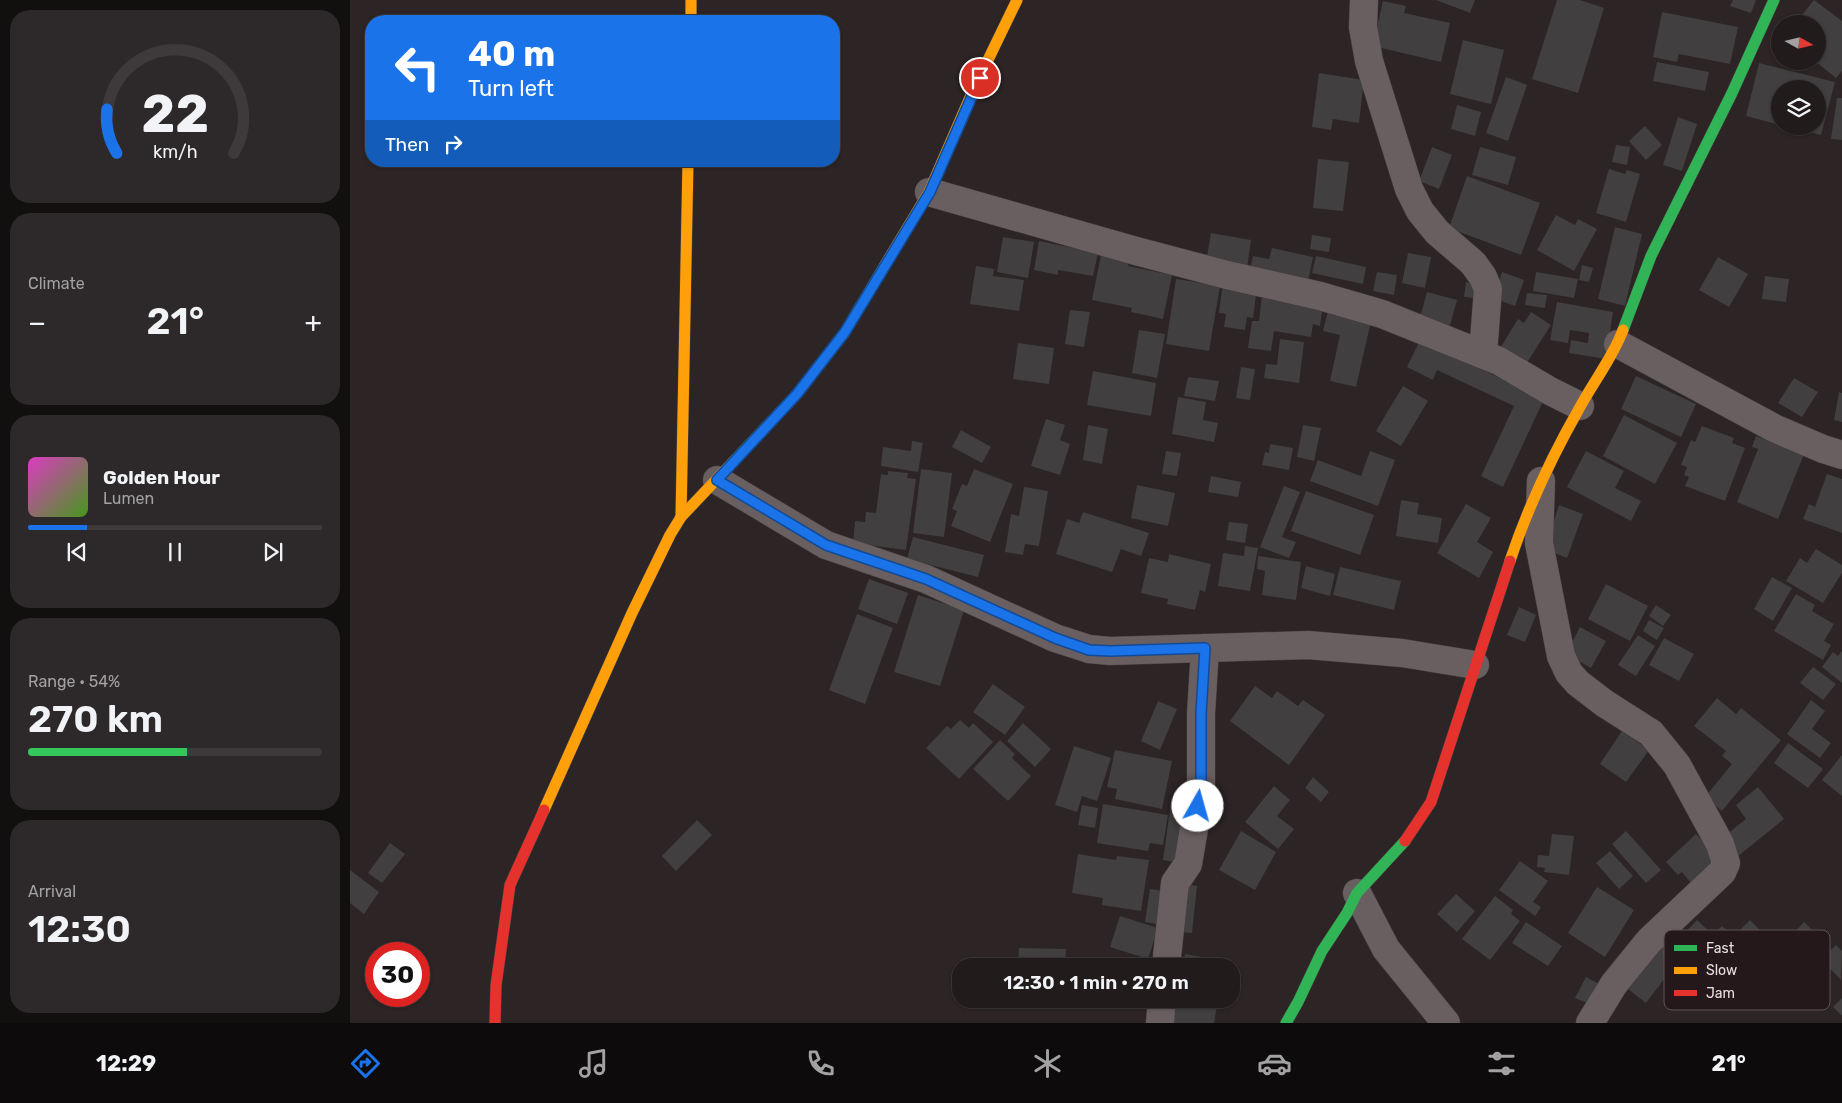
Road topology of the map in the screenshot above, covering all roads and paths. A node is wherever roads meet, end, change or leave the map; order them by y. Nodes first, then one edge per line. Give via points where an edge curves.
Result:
1 (691, 0) edge
2 (1017, 0) edge
3 (1364, 0) edge
4 (1774, 0) edge
5 (691, 15) edge
6 (688, 167) edge
7 (930, 192) junction
8 (1618, 344) junction
9 (1483, 354) junction
10 (1580, 406) junction
11 (1842, 455) edge
12 (717, 480) junction
13 (1542, 481) junction
14 (681, 517) junction
15 (1205, 648) junction
16 (1475, 665) junction
17 (1357, 893) junction
18 (1167, 958) edge
19 (1161, 1008) edge
20 (496, 1023) edge
21 (1160, 1023) edge
22 (1286, 1023) edge
23 (1446, 1023) edge
24 (1590, 1023) edge

1 - 5 street
2 - 7 street
3 - 9 street via 1363,27 1369,61 1410,189 1420,210 1437,232 1473,263 1488,289
4 - 8 street via 1651,256
6 - 14 street
7 - 9 street via 1227,275 1382,314
7 - 12 street via 845,332 797,394
8 - 10 street
8 - 11 street via 1774,428
9 - 10 street
10 - 13 street
12 - 14 street
12 - 15 street via 826,545 926,579 1055,638 1089,650
13 - 16 street via 1522,525
13 - 24 street via 1539,543 1561,656 1569,673 1604,703 1651,733 1672,758 1720,844 1726,864 1722,872 1649,941 1614,984
14 - 20 street via 632,613 510,885 496,985
15 - 16 street via 1308,646 1402,652
15 - 18 street via 1201,787 1188,864 1175,883
16 - 17 street via 1431,802 1408,838
17 - 22 street via 1322,951
17 - 23 street via 1386,949
19 - 21 street

